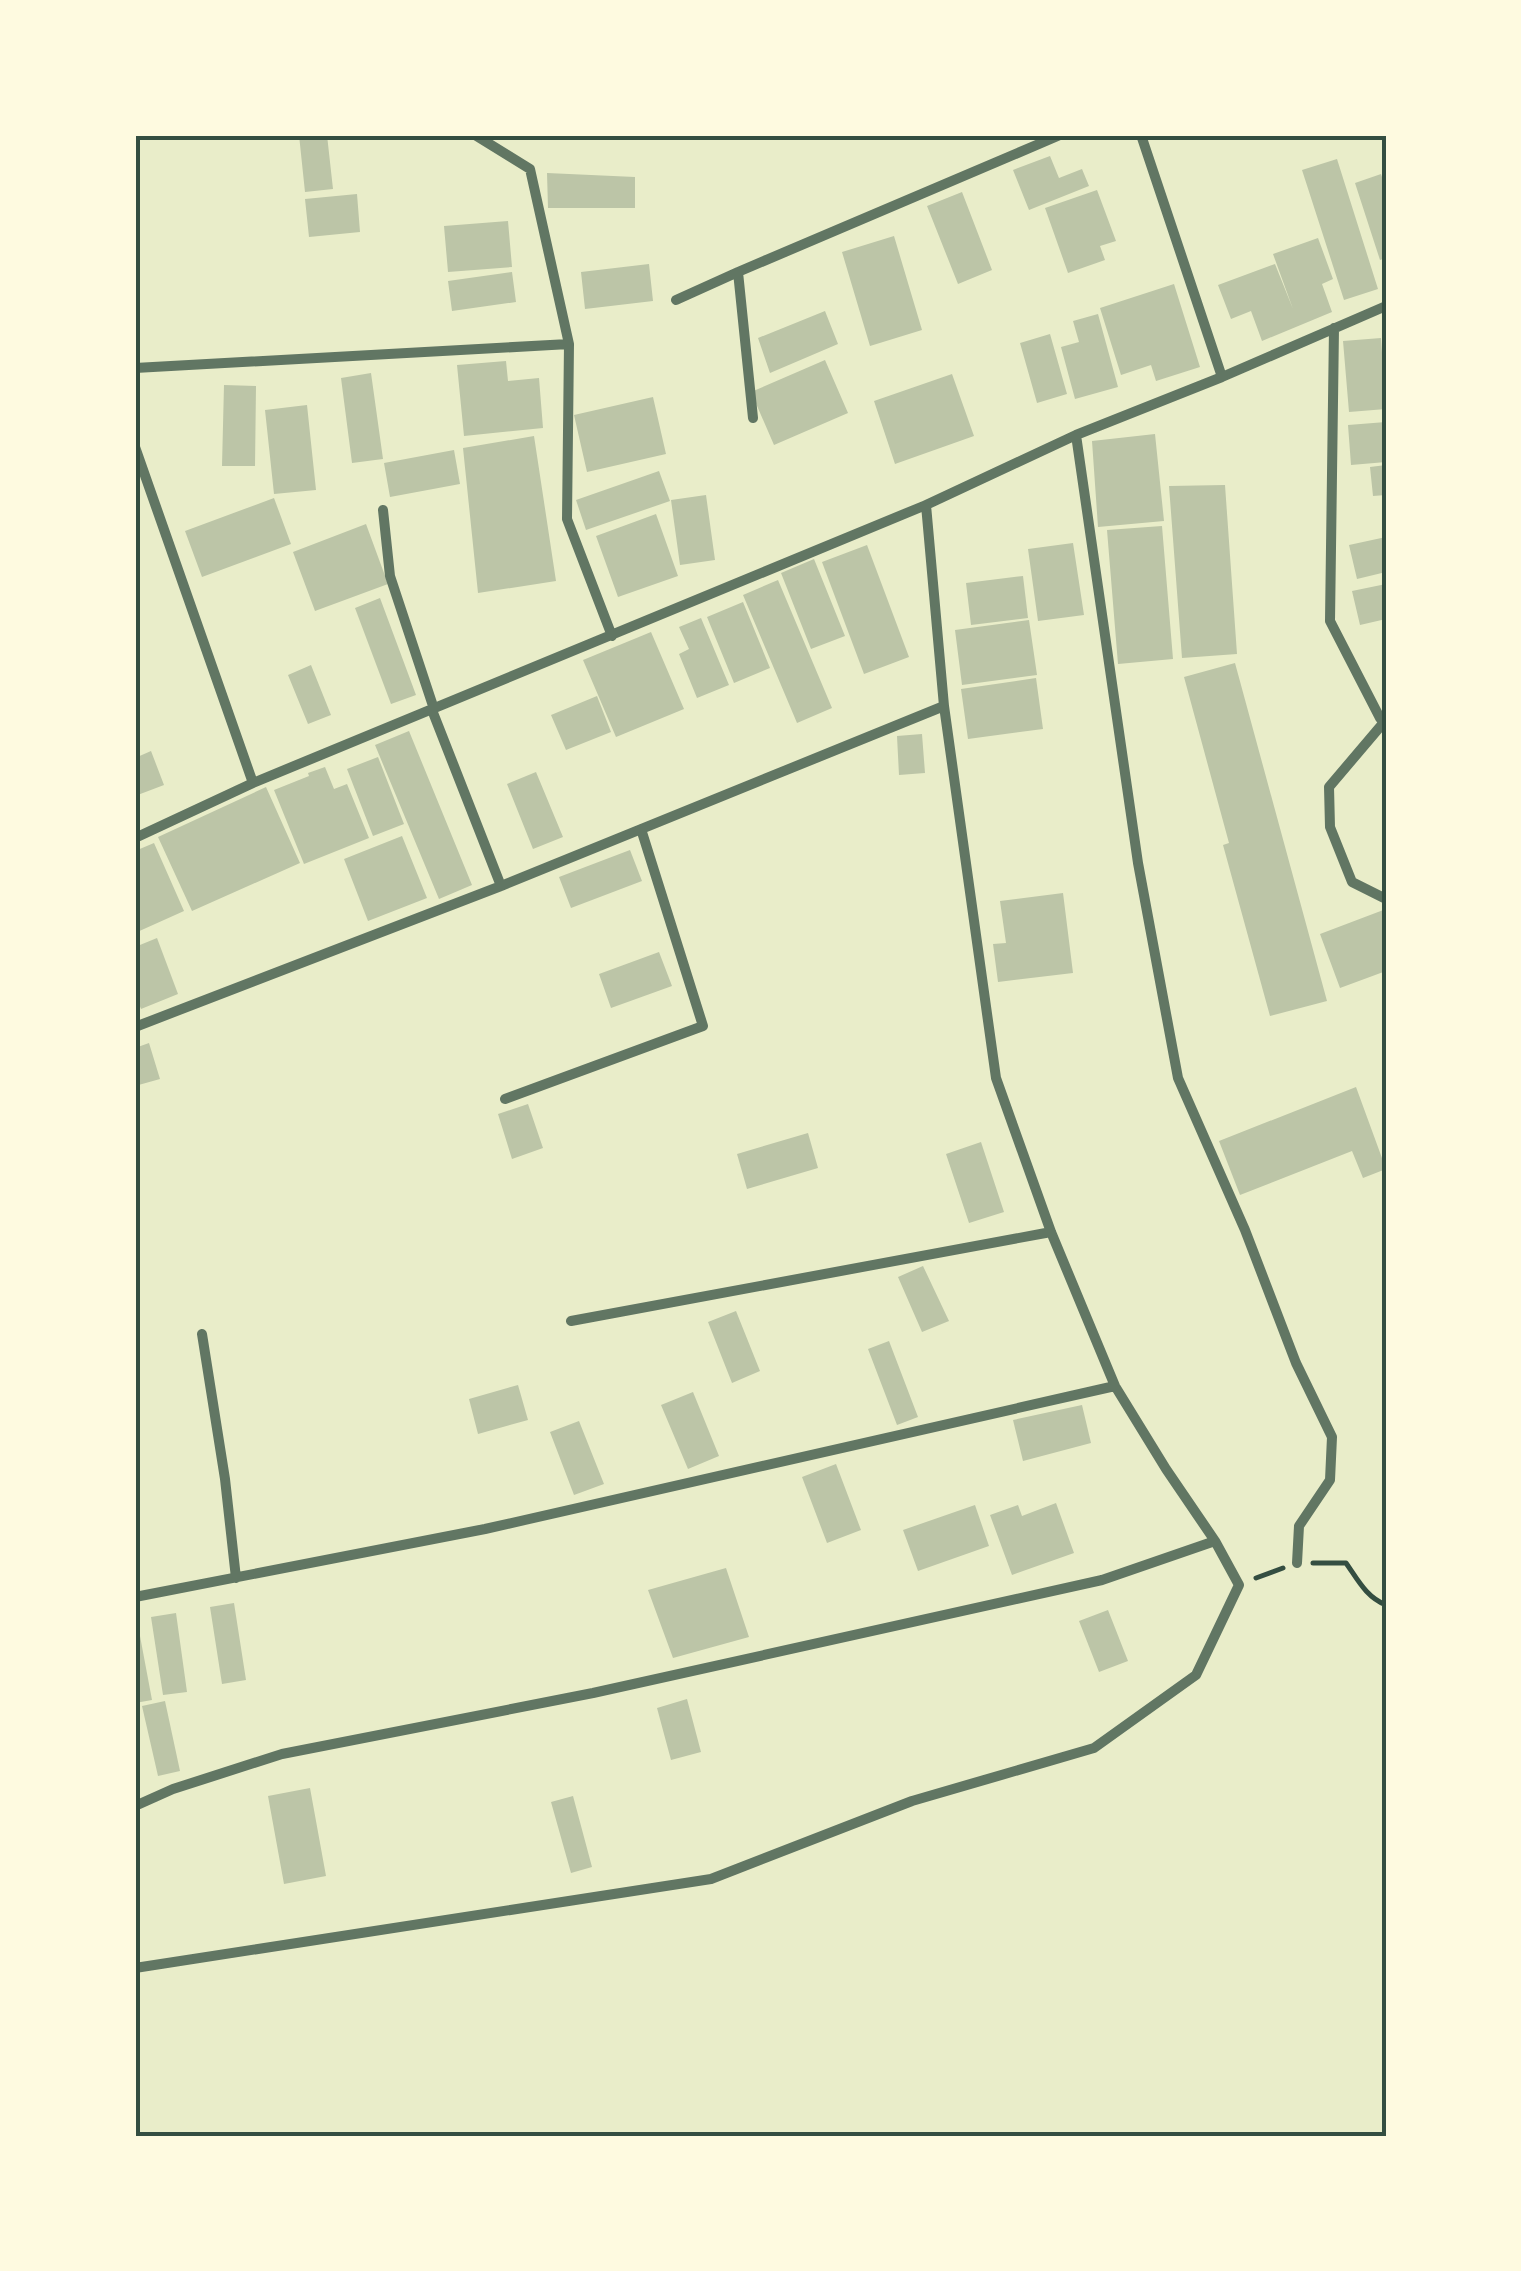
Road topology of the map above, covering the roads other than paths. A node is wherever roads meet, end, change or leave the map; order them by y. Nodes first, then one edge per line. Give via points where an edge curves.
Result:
1 (475, 135) edge
2 (1060, 135) edge
3 (1141, 135) edge
4 (738, 272) junction
5 (676, 300) dead end
6 (1386, 306) edge
7 (1334, 328) junction
8 (570, 344) junction
9 (135, 368) edge
10 (1222, 376) junction
11 (753, 418) dead end
12 (1076, 436) junction
13 (135, 447) edge
14 (926, 505) junction
15 (384, 510) dead end
16 (612, 636) junction
17 (944, 706) junction
18 (433, 709) junction
19 (1385, 723) edge
20 (253, 783) junction
21 (641, 829) junction
22 (135, 838) edge
23 (501, 886) junction
24 (1386, 899) edge
25 (135, 1026) edge
26 (504, 1098) dead end
27 (1051, 1232) junction
28 (572, 1321) dead end
29 (202, 1334) dead end
30 (1115, 1386) junction
31 (1214, 1542) junction
32 (1297, 1563) road end
33 (236, 1578) junction
34 (135, 1597) edge
35 (135, 1806) edge
36 (135, 1968) edge

1 - 8 street via 530,169
2 - 4 street
3 - 10 street
4 - 5 street
4 - 11 street
6 - 7 street
7 - 10 street
7 - 19 street via 1330,621
8 - 9 street
8 - 16 street via 567,518
10 - 12 street
12 - 14 street
12 - 32 street via 1138,863 1178,1078 1332,1436 1330,1480 1299,1526
13 - 20 street
14 - 16 street
14 - 17 street
15 - 18 street via 390,576
16 - 18 street
17 - 21 street
17 - 27 street via 996,1078
18 - 20 street
18 - 23 street
19 - 24 street via 1329,787 1330,827 1352,882
20 - 22 street
21 - 23 street
21 - 26 street via 703,1026
23 - 25 street
27 - 28 street
27 - 30 street
29 - 33 street
30 - 31 street
30 - 33 street via 485,1529
31 - 35 street via 1102,1580 282,1754
31 - 36 street via 1239,1584 1196,1676 1094,1748 912,1802 711,1879
33 - 34 street

